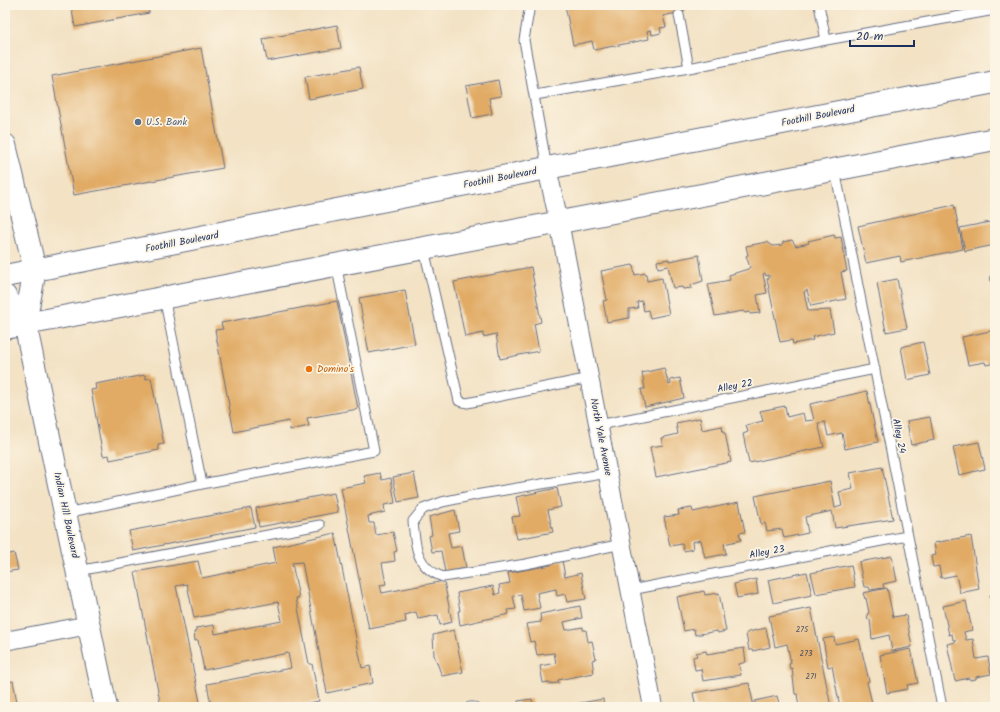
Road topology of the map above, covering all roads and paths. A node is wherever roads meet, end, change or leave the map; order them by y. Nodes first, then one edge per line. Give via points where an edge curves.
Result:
1 (530, 5) edge
2 (819, 5) edge
3 (995, 10) edge
4 (679, 15) dead end
5 (826, 40) junction
6 (689, 68) junction
7 (995, 82) edge
8 (535, 95) junction
9 (995, 139) edge
10 (5, 145) edge
11 (547, 168) junction
12 (835, 170) junction
13 (560, 222) junction
14 (424, 249) junction
15 (336, 264) junction
16 (34, 270) junction
17 (5, 276) edge
18 (5, 296) edge
19 (164, 297) junction
20 (15, 325) edge
21 (875, 370) junction
22 (590, 378) junction
23 (599, 425) junction
24 (608, 473) junction
25 (202, 484) junction
26 (66, 513) junction
27 (320, 525) dead end
28 (908, 536) junction
29 (622, 544) junction
30 (78, 571) junction
31 (631, 590) junction
32 (89, 625) junction
33 (5, 641) edge
34 (106, 707) edge
35 (470, 707) edge
36 (474, 707) edge
37 (653, 707) edge
38 (942, 707) edge

1 - 8 lane via 524,40
2 - 5 lane
3 - 5 lane
4 - 6 lane
5 - 6 lane
6 - 8 lane
7 - 11 main road, Foothill Boulevard
8 - 11 lane
9 - 12 main road
10 - 16 main road, Indian Hill Boulevard
11 - 13 street, North Yale Avenue
11 - 16 main road, Foothill Boulevard
12 - 13 main road
12 - 21 lane, Alley 24
13 - 14 main road
13 - 22 street, North Yale Avenue
14 - 15 main road
14 - 22 lane via 459,401 467,403
15 - 19 main road
15 - 25 lane via 374,451
16 - 17 main road, Foothill Boulevard
16 - 20 main road, Indian Hill Boulevard
18 - 20 main road, Indian Hill Boulevard
19 - 20 main road
19 - 25 lane
20 - 26 main road, Indian Hill Boulevard
21 - 23 lane, Alley 22
21 - 28 lane, Alley 24
22 - 23 street, North Yale Avenue
23 - 24 street, North Yale Avenue
24 - 29 street, North Yale Avenue
24 - 29 lane via 475,494 442,502 423,509 413,521 414,539 422,562 431,573 442,577 526,564
25 - 26 lane
26 - 30 main road, Indian Hill Boulevard
27 - 30 lane
28 - 31 lane, Alley 23
28 - 38 lane, Alley 24
29 - 31 street, North Yale Avenue
30 - 32 main road, Indian Hill Boulevard
31 - 37 street, North Yale Avenue
32 - 33 street
32 - 34 main road, Indian Hill Boulevard
35 - 36 lane

